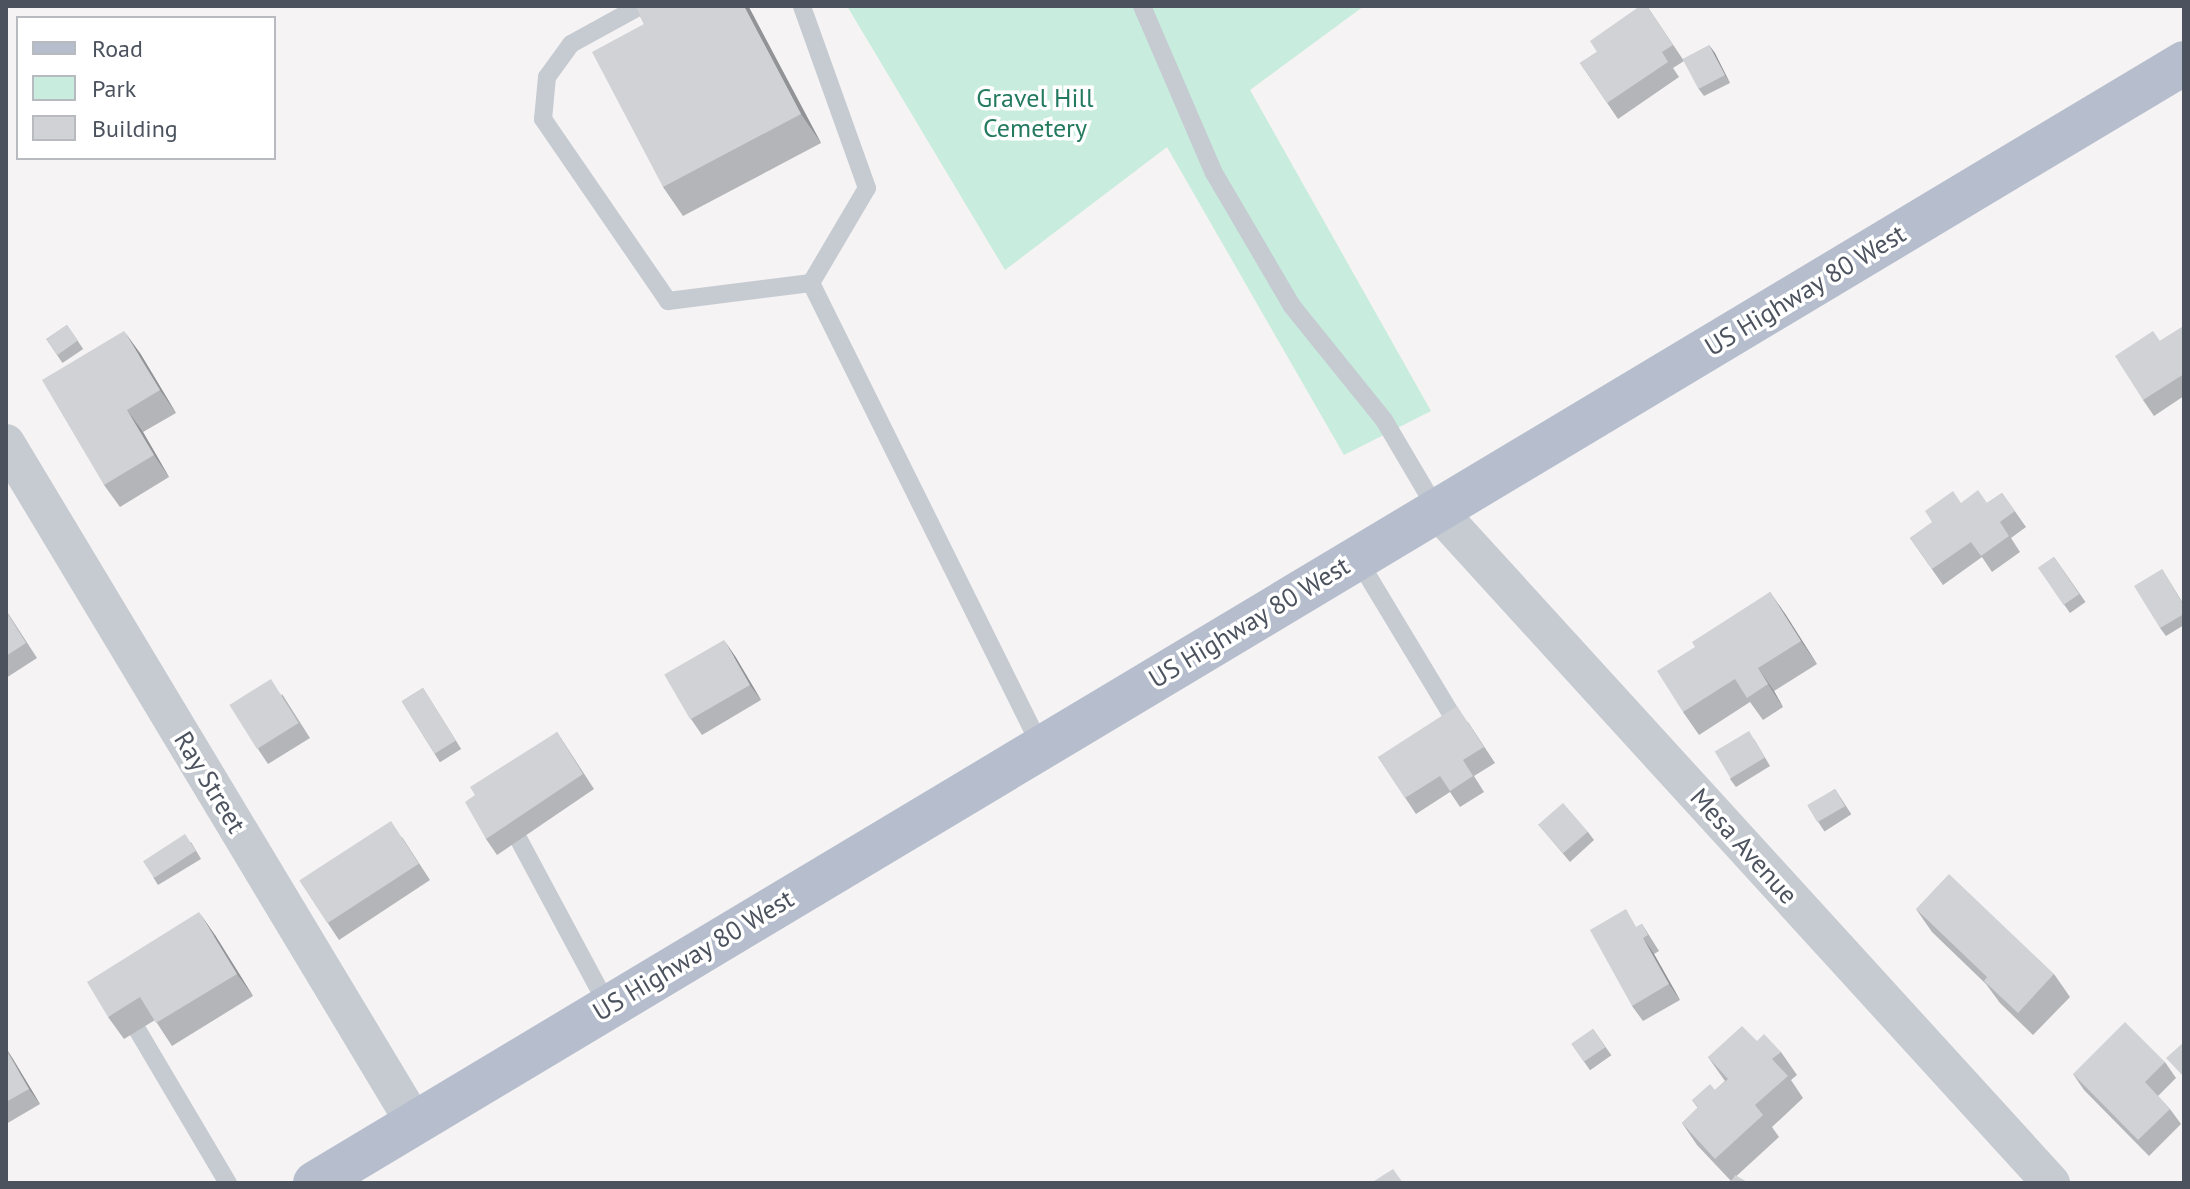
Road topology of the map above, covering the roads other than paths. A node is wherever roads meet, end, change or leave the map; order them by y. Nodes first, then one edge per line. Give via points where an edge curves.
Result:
1 (640, 6) edge
2 (802, 6) edge
3 (1142, 6) edge
4 (2184, 63) edge
5 (811, 283) junction
6 (6, 443) edge
7 (1437, 510) junction
8 (1357, 558) junction
9 (1459, 727) edge
10 (1041, 747) junction
11 (519, 840) dead end
12 (608, 1006) junction
13 (138, 1031) dead end
14 (414, 1122) junction
15 (228, 1183) edge
16 (315, 1183) edge
17 (2051, 1183) edge

1 - 5 lane via 571,44 547,77 543,119 668,301
2 - 5 lane via 867,188
3 - 7 lane via 1214,173 1253,240 1292,306 1384,420
4 - 7 main road, US Highway 80 West
5 - 10 lane
6 - 14 street, Ray Street
7 - 8 main road, US Highway 80 West
7 - 17 street, Mesa Avenue
8 - 9 lane
8 - 10 main road, US Highway 80 West
10 - 12 main road, US Highway 80 West
11 - 12 lane
12 - 14 main road, US Highway 80 West
13 - 15 lane
14 - 16 main road, US Highway 80 West

